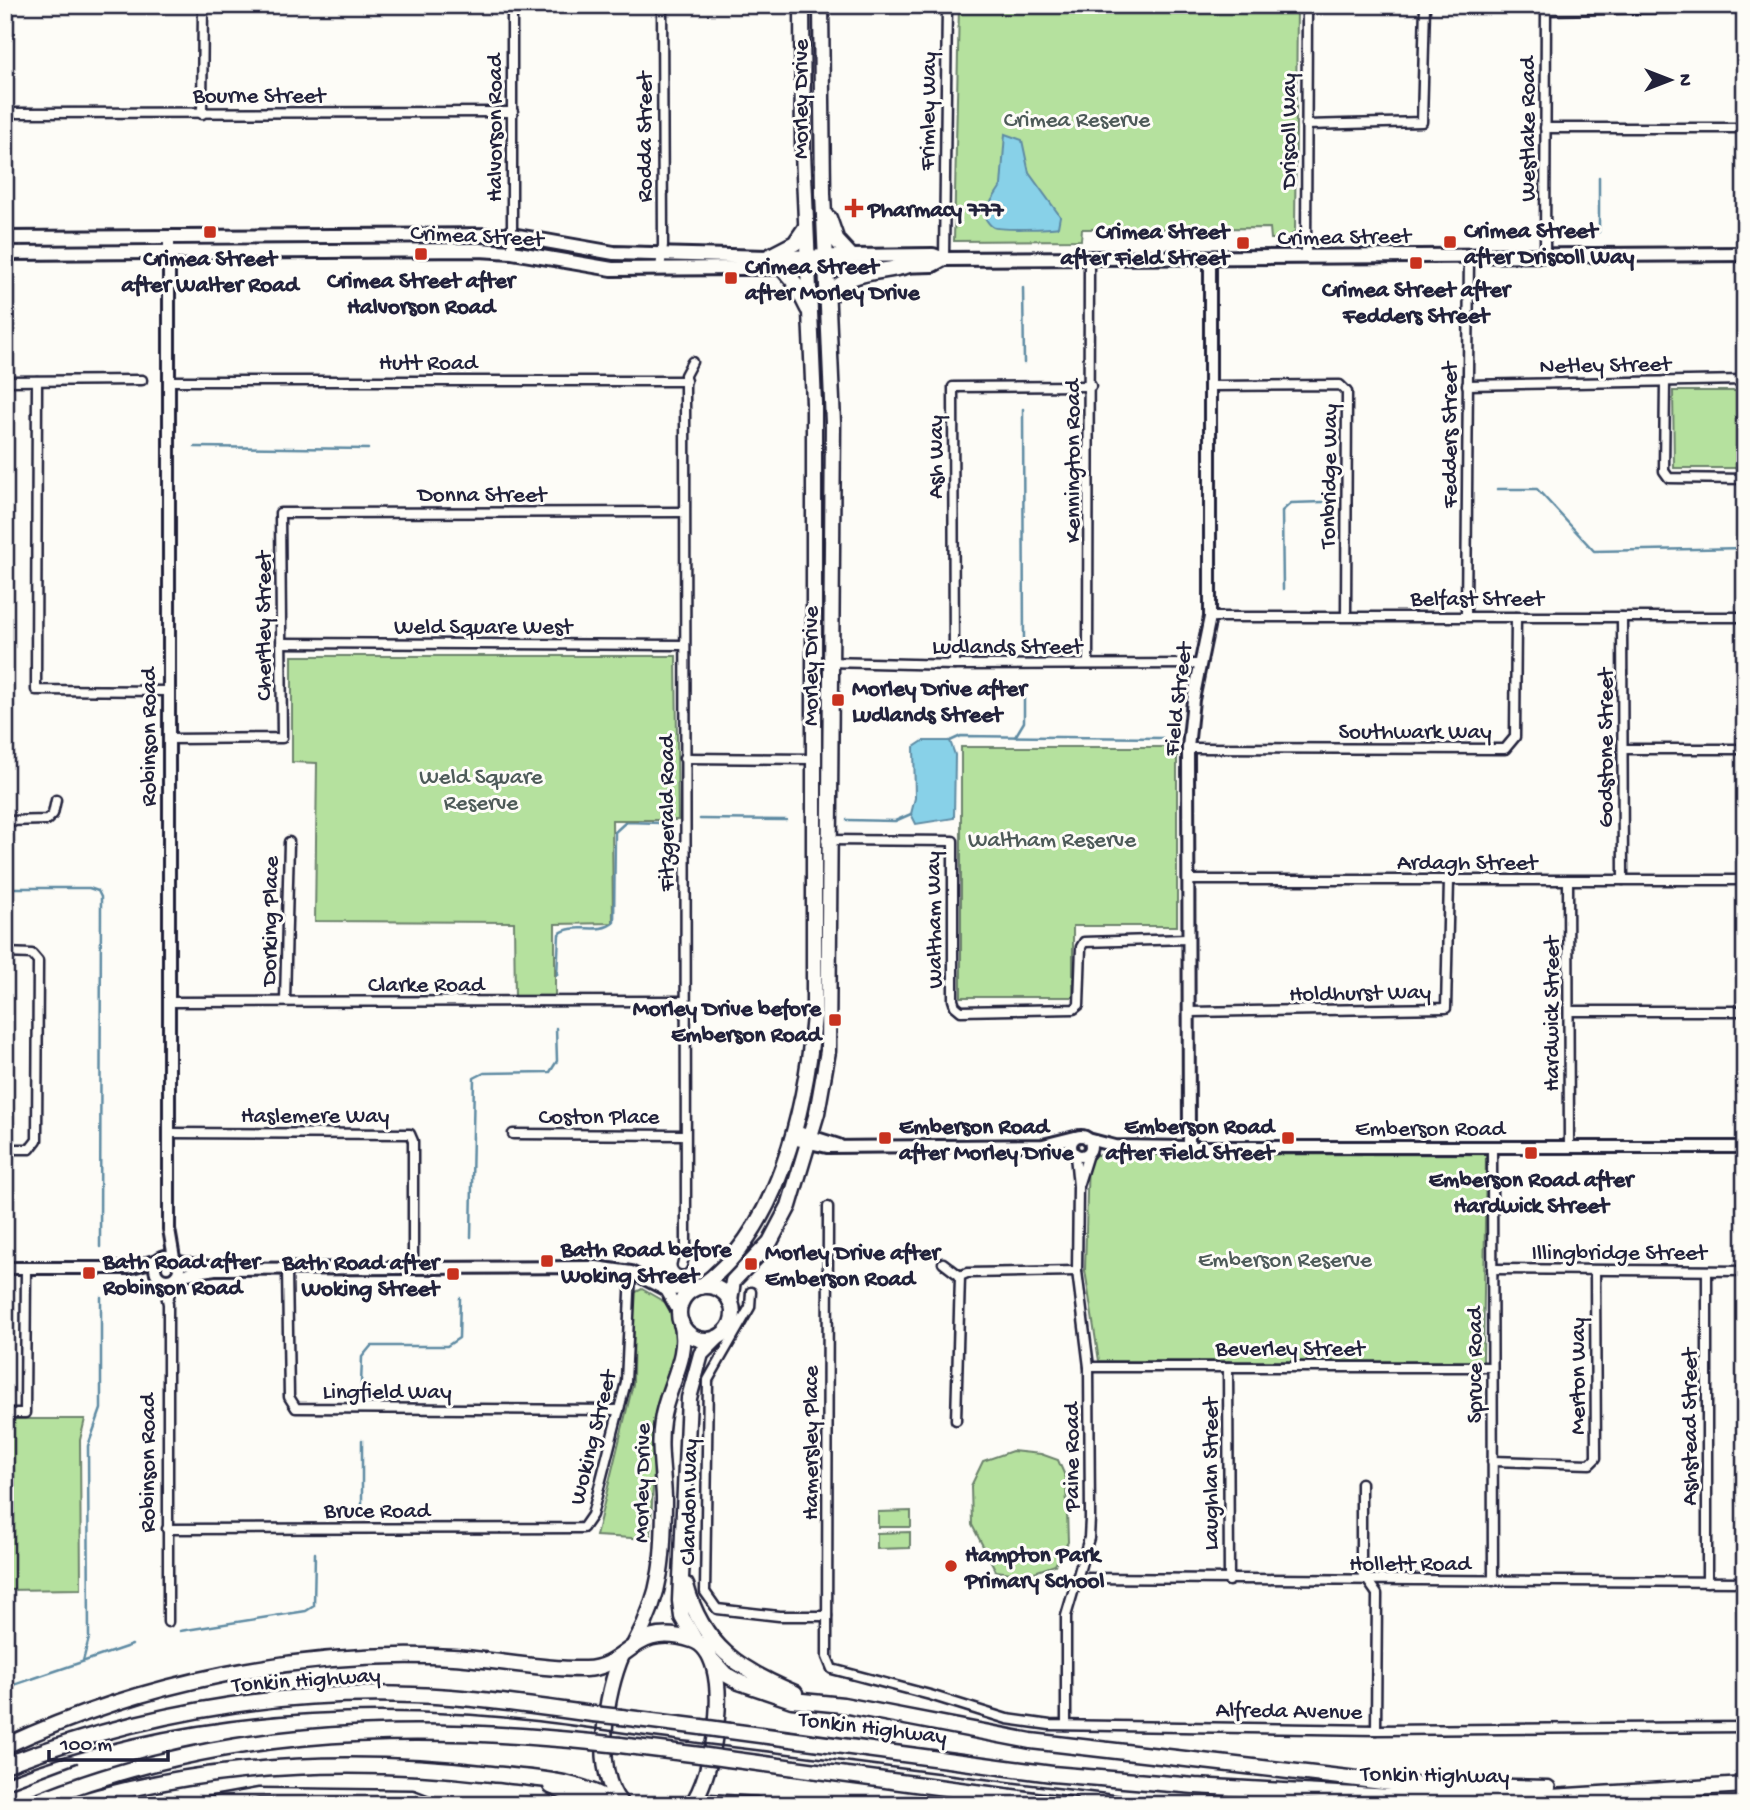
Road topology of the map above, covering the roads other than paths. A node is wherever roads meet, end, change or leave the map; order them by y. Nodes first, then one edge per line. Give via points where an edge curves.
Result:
1 (203, 5) edge
2 (512, 5) edge
3 (662, 5) edge
4 (802, 5) edge
5 (821, 5) edge
6 (947, 5) edge
7 (1307, 5) edge
8 (1425, 5) edge
9 (1672, 5) edge
10 (1546, 7) edge
11 (513, 112) junction
12 (5, 113) edge
13 (202, 114) junction
14 (1306, 125) junction
15 (1545, 128) junction
16 (1745, 128) edge
17 (823, 197) junction
18 (806, 227) junction
19 (512, 235) junction
20 (169, 237) junction
21 (5, 238) edge
22 (512, 251) junction
23 (169, 252) junction
24 (5, 253) edge
25 (1469, 254) junction
26 (1545, 254) junction
27 (1745, 254) edge
28 (663, 255) junction
29 (850, 255) junction
30 (1306, 256) junction
31 (768, 257) junction
32 (1210, 257) junction
33 (1089, 258) junction
34 (944, 259) junction
35 (808, 262) junction
36 (826, 262) junction
37 (906, 266) junction
38 (660, 269) junction
39 (783, 269) junction
40 (828, 298) junction
41 (811, 317) junction
42 (692, 362) dead end
43 (142, 380) dead end
44 (1745, 380) edge
45 (5, 381) edge
46 (37, 381) junction
47 (169, 381) junction
48 (686, 382) junction
49 (1665, 382) junction
50 (1467, 385) junction
51 (1091, 386) junction
52 (1211, 386) junction
53 (1745, 479) edge
54 (684, 512) junction
55 (280, 513) joint
56 (1466, 616) junction
57 (1210, 617) junction
58 (1346, 617) junction
59 (1516, 617) junction
60 (1622, 617) junction
61 (1745, 617) edge
62 (282, 643) junction
63 (684, 645) junction
64 (814, 662) junction
65 (832, 662) junction
66 (1088, 664) junction
67 (1200, 664) junction
68 (954, 665) junction
69 (168, 691) junction
70 (169, 739) junction
71 (1188, 748) junction
72 (1624, 749) junction
73 (1745, 749) edge
74 (684, 758) junction
75 (813, 759) junction
76 (56, 800) dead end
77 (5, 821) edge
78 (814, 840) junction
79 (831, 840) junction
80 (289, 842) dead end
81 (1189, 880) junction
82 (1449, 880) junction
83 (1623, 880) junction
84 (1745, 880) edge
85 (1569, 881) junction
86 (1188, 939) junction
87 (5, 953) edge
88 (285, 1001) junction
89 (684, 1001) junction
90 (169, 1002) junction
91 (1570, 1011) junction
92 (1745, 1011) edge
93 (1190, 1012) junction
94 (169, 1133) junction
95 (513, 1134) dead end
96 (685, 1135) junction
97 (793, 1135) junction
98 (1075, 1137) junction
99 (1088, 1139) junction
100 (809, 1140) junction
101 (1043, 1145) junction
102 (1115, 1146) junction
103 (1189, 1147) junction
104 (1569, 1147) junction
105 (1745, 1147) edge
106 (1492, 1148) junction
107 (5, 1149) edge
108 (1074, 1154) junction
109 (1088, 1154) junction
110 (1078, 1186) junction
111 (828, 1206) dead end
112 (169, 1238) junction
113 (159, 1259) junction
114 (176, 1260) junction
115 (943, 1263) dead end
116 (682, 1265) dead end
117 (5, 1268) edge
118 (26, 1268) junction
119 (128, 1268) junction
120 (215, 1269) junction
121 (287, 1269) junction
122 (413, 1269) junction
123 (1492, 1269) junction
124 (1077, 1271) junction
125 (1595, 1271) junction
126 (1745, 1271) edge
127 (631, 1272) junction
128 (1707, 1272) junction
129 (960, 1276) junction
130 (167, 1278) junction
131 (698, 1288) junction
132 (666, 1290) junction
133 (751, 1292) dead end
134 (730, 1301) junction
135 (680, 1318) junction
136 (717, 1338) junction
137 (1089, 1367) junction
138 (1228, 1367) junction
139 (1492, 1367) junction
140 (618, 1410) junction
141 (5, 1413) edge
142 (956, 1420) dead end
143 (1492, 1461) junction
144 (1361, 1483) dead end
145 (586, 1525) joint
146 (167, 1529) junction
147 (682, 1552) junction
148 (1076, 1578) junction
149 (1229, 1581) junction
150 (1493, 1581) junction
151 (1368, 1582) junction
152 (1707, 1582) junction
153 (1745, 1582) edge
154 (827, 1616) junction
155 (168, 1622) dead end
156 (695, 1640) junction
157 (635, 1643) junction
158 (623, 1653) junction
159 (713, 1661) junction
160 (840, 1672) joint
161 (817, 1702) junction
162 (1066, 1725) junction
163 (1745, 1727) edge
164 (1376, 1730) junction
165 (5, 1746) edge
166 (5, 1765) edge
167 (505, 1775) junction
168 (1745, 1785) edge
169 (1660, 1791) junction
170 (426, 1800) dead end
171 (692, 1803) edge
172 (27, 1805) edge
173 (70, 1805) edge
174 (192, 1805) edge
175 (594, 1805) edge
176 (620, 1805) edge
177 (756, 1805) edge
178 (1072, 1805) edge

1 - 13 street
2 - 11 street, Halvorson Road
3 - 28 street, Rodda Street
4 - 18 highway, Morley Drive
5 - 17 highway, Morley Drive
6 - 34 street, Frimley Way
7 - 14 street, Driscoll Way
8 - 14 street via 1422,122
9 - 10 street
10 - 15 street, Westlake Road
11 - 13 street, Bourne Street
11 - 19 street, Halvorson Road
12 - 13 street, Bourne Street
14 - 30 street, Driscoll Way
15 - 16 street
15 - 26 street, Westlake Road
17 - 29 highway via 830,226
17 - 36 highway, Morley Drive
18 - 31 highway via 795,243
18 - 35 highway, Morley Drive
19 - 20 main road, Crimea Street
19 - 22 street, Halvorson Road
19 - 28 main road, Crimea Street via 614,253
20 - 21 main road, Crimea Street
20 - 23 street, Robinson Road
22 - 23 main road, Crimea Street
22 - 38 main road, Crimea Street via 612,269
23 - 24 main road, Crimea Street
23 - 47 street, Robinson Road
25 - 26 main road, Crimea Street
25 - 30 main road, Crimea Street
25 - 50 street, Fedders Street
26 - 27 main road, Crimea Street
28 - 31 main road, Crimea Street
28 - 38 street, Rodda Street
29 - 34 main road, Crimea Street via 933,255
29 - 36 main road, Crimea Street
30 - 32 main road, Crimea Street
31 - 35 main road, Crimea Street
32 - 33 main road, Crimea Street
32 - 52 street, Field Street
33 - 34 main road, Crimea Street
33 - 51 street, Kennington Road
34 - 37 main road, Crimea Street via 933,265
35 - 36 main road, Crimea Street
35 - 39 main road, Crimea Street
35 - 41 highway, Morley Drive
36 - 37 main road, Crimea Street
36 - 40 highway, Morley Drive
37 - 40 highway via 861,272 841,283
38 - 39 main road, Crimea Street
39 - 41 highway
40 - 65 highway, Morley Drive via 833,423
41 - 64 highway, Morley Drive
42 - 48 street, Fitzgerald Road
43 - 46 street
44 - 49 street, Netley Street
45 - 46 street
46 - 69 street via 36,690
47 - 48 street, Hutt Road
47 - 69 street, Robinson Road
48 - 54 street, Fitzgerald Road
49 - 50 street, Netley Street
49 - 53 street via 1664,471 1669,478
50 - 56 street, Fedders Street
51 - 66 street, Kennington Road
51 - 68 street, Ash Way via 953,387
52 - 57 street, Field Street
52 - 58 street, Tonbridge Way via 1340,385 1347,392
54 - 55 street, Donna Street
54 - 63 street, Fitzgerald Road
55 - 62 street, Chertley Street
56 - 58 street, Belfast Street
56 - 59 street, Belfast Street
57 - 58 street, Belfast Street
57 - 67 street, Field Street
59 - 60 street, Belfast Street
59 - 71 street, Southwark Way via 1515,737 1505,749
60 - 61 street, Belfast Street
60 - 72 street, Godstone Street
62 - 63 street, Weld Square West
62 - 70 street, Chertley Street via 282,738
63 - 74 street, Fitzgerald Road
64 - 65 street, Ludlands Street
64 - 75 highway, Morley Drive
65 - 68 street, Ludlands Street
65 - 79 highway, Morley Drive
66 - 67 street, Ludlands Street
66 - 68 street, Ludlands Street
67 - 71 street, Field Street
69 - 70 street, Robinson Road
70 - 90 street, Robinson Road
71 - 81 street, Field Street
72 - 73 street
72 - 83 street, Godstone Street
74 - 75 street
74 - 89 street, Fitzgerald Road
75 - 78 highway, Morley Drive
76 - 77 street via 47,820
78 - 79 street, Waltham Way
78 - 97 highway, Morley Drive via 814,1016 806,1086
79 - 86 street, Waltham Way via 953,841 953,1000 961,1011 1074,1009 1079,1005 1084,942
79 - 100 highway, Morley Drive via 828,1051
80 - 88 street, Dorking Place
81 - 82 street, Ardagh Street
81 - 86 street, Field Street
82 - 85 street, Ardagh Street
82 - 93 street, Holdhurst Way via 1446,1008
83 - 84 street, Ardagh Street
83 - 85 street, Ardagh Street
85 - 91 street, Hardwick Street
86 - 93 street, Field Street
87 - 107 street via 32,954 38,961 37,1140 30,1149
88 - 89 street, Clarke Road
88 - 90 street, Clarke Road
89 - 96 street, Fitzgerald Road
90 - 94 street, Robinson Road
91 - 92 street
91 - 104 street, Hardwick Street
93 - 103 street, Field Street
94 - 112 street, Robinson Road
94 - 122 street, Haslemere Way via 410,1135
95 - 96 street, Coston Place
96 - 116 street, Fitzgerald Road via 686,1249
97 - 100 street
97 - 131 highway, Morley Drive via 767,1203 726,1266
98 - 99 street
98 - 101 street
98 - 108 street via 1070,1146
99 - 102 street, Emberson Road
99 - 109 street
100 - 101 street via 841,1146
100 - 134 highway, Morley Drive via 781,1223 770,1242 733,1281
101 - 108 street
102 - 103 street, Emberson Road
102 - 109 street, Emberson Road
103 - 106 street, Emberson Road
104 - 105 street, Emberson Road
104 - 106 street, Emberson Road
106 - 123 street, Spruce Road
108 - 109 street
108 - 110 street, Paine Road
109 - 110 street, Paine Road
110 - 124 street, Paine Road
111 - 154 street, Hamersley Place
112 - 113 street, Robinson Road
112 - 114 street, Robinson Road
113 - 114 street
113 - 119 street
113 - 130 street, Robinson Road via 155,1269
114 - 120 street
114 - 130 street, Robinson Road
115 - 129 street
117 - 118 street
118 - 119 street
118 - 141 street via 24,1413
119 - 130 street
120 - 121 street
120 - 130 street
121 - 122 street
121 - 140 street, Lingfield Way via 289,1397 296,1408
122 - 127 street via 596,1267
123 - 125 street, Illingbridge Street
123 - 139 street, Spruce Road
124 - 129 street
124 - 137 street, Paine Road
125 - 128 street, Illingbridge Street
125 - 143 street, Merton Way via 1596,1458 1590,1464
126 - 128 street, Illingbridge Street
127 - 132 street
127 - 140 street, Woking Street via 628,1366
128 - 152 street, Ashstead Street
129 - 142 street
130 - 146 street, Robinson Road
131 - 132 street
131 - 134 highway via 718,1289
131 - 135 highway via 685,1296
132 - 135 street
133 - 154 street, Clandon Way via 750,1307 708,1380 705,1592 717,1609 738,1614
134 - 136 highway via 733,1318
135 - 136 highway via 685,1330 700,1339
135 - 157 highway, Morley Drive via 683,1354 662,1423 659,1583 652,1610
136 - 147 highway, Morley Drive via 701,1354 689,1398
137 - 138 street, Beverley Street
137 - 148 street, Paine Road via 1089,1538
138 - 139 street, Beverley Street
138 - 149 street, Laughlan Street
139 - 143 street, Spruce Road
140 - 145 street, Woking Street
143 - 150 street, Spruce Road
144 - 151 street via 1361,1571
145 - 146 street, Bruce Road via 574,1529
146 - 155 street, Robinson Road
147 - 156 highway, Morley Drive via 681,1610
147 - 161 highway via 690,1602 710,1638 755,1677
148 - 149 street, Hollett Road
148 - 162 street, Paine Road via 1066,1616
149 - 151 street, Hollett Road
150 - 151 street, Hollett Road
150 - 152 street, Hollett Road
151 - 164 street via 1377,1594
152 - 153 street, Hollett Road
154 - 160 street, Hamersley Place via 828,1663
156 - 157 highway via 662,1635
156 - 159 highway, Morley Drive
157 - 158 highway
158 - 165 highway via 604,1665 585,1669 454,1657 295,1664 213,1678 118,1702
158 - 176 highway via 610,1698 605,1746 610,1785
159 - 161 highway, Morley Drive via 739,1682 792,1700
159 - 171 highway via 717,1699 714,1741 704,1782
160 - 162 street, Alfreda Avenue via 1007,1720
161 - 169 highway via 1031,1741 1400,1784
162 - 164 street, Alfreda Avenue
163 - 164 street, Alfreda Avenue
166 - 169 highway, Tonkin Highway, bridge via 73,1741 213,1708 298,1698 432,1696 1052,1774 1195,1786 1405,1797
167 - 173 highway via 381,1765 262,1769 155,1783
167 - 175 highway via 554,1787
167 - 176 highway via 569,1782
168 - 169 highway, Tonkin Highway
170 - 174 street via 413,1795 259,1793
171 - 177 highway
172 - 178 highway, bridge via 108,1776 188,1755 328,1734 440,1731 620,1745

